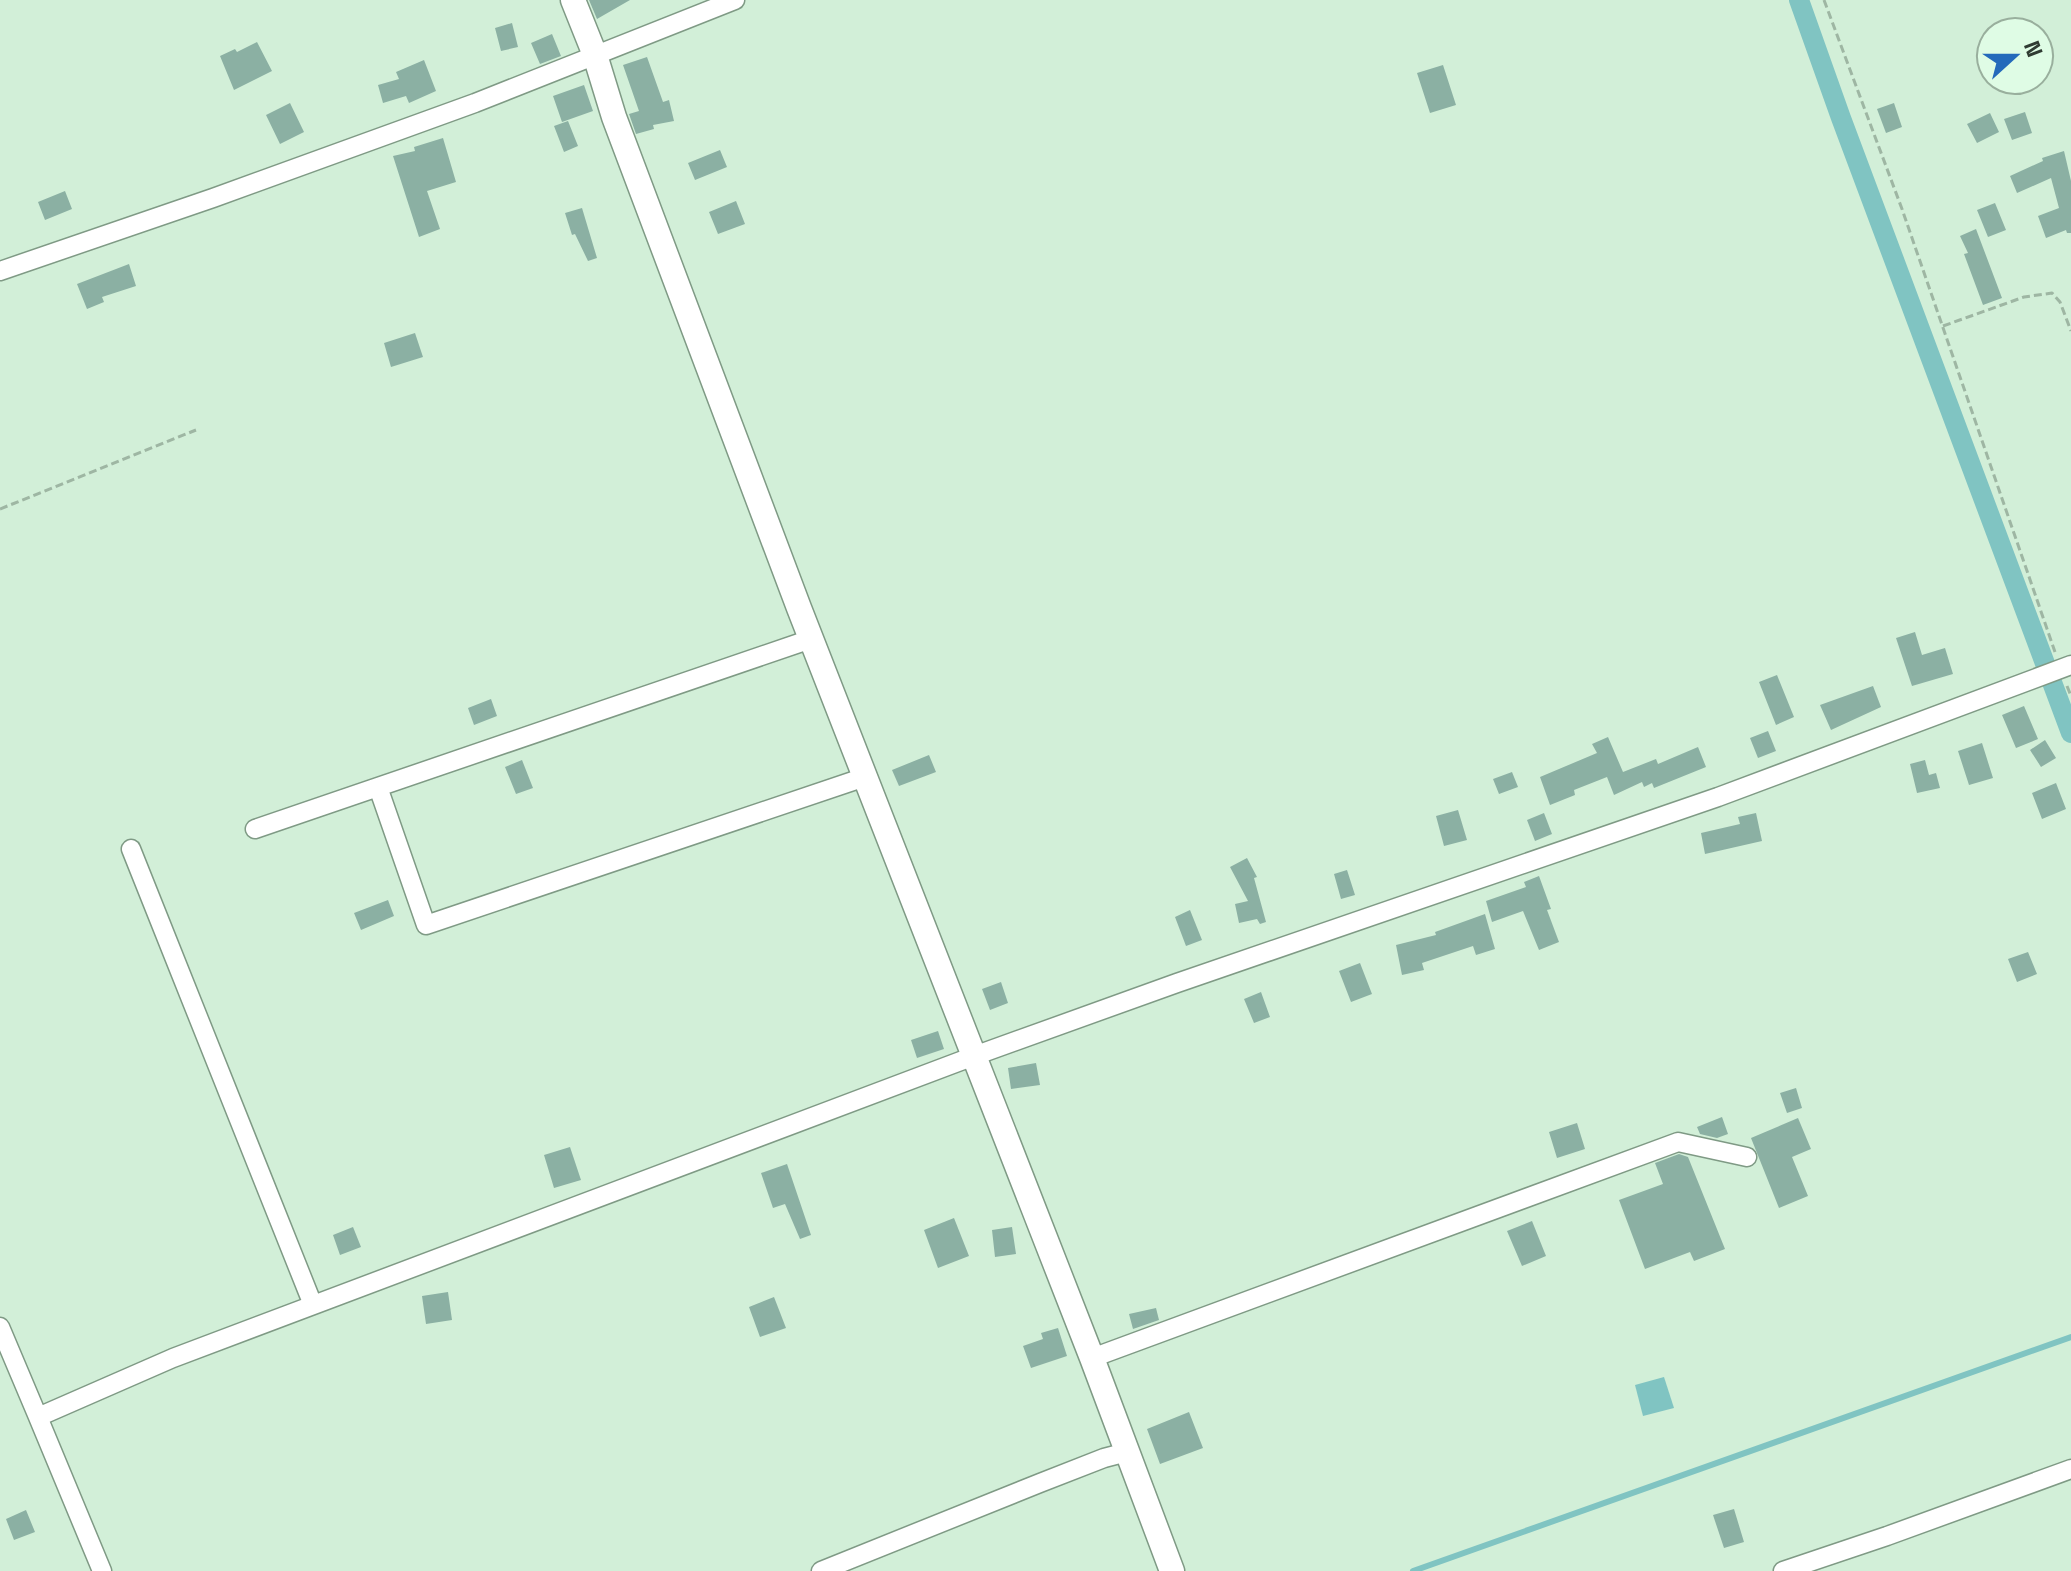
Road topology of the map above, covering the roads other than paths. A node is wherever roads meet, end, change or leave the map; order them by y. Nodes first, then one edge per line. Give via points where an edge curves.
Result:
1 (573, 0) edge
2 (735, 0) edge
3 (595, 55) junction
4 (0, 271) edge
5 (811, 639) junction
6 (2066, 666) edge
7 (865, 777) junction
8 (378, 787) junction
9 (255, 829) dead end
10 (131, 849) dead end
11 (974, 1056) junction
12 (1747, 1157) dead end
13 (313, 1305) junction
14 (0, 1327) edge
15 (1092, 1358) junction
16 (38, 1417) junction
17 (1127, 1452) junction
18 (2071, 1469) edge
19 (102, 1571) edge
20 (821, 1571) edge
21 (1172, 1571) edge
22 (1783, 1571) edge

1 - 3 street
2 - 3 street
3 - 4 street via 461,109
3 - 5 street
5 - 7 street
5 - 8 street
6 - 11 street via 1730,793
7 - 8 street via 426,925
7 - 11 street
8 - 9 street
10 - 13 street
11 - 13 street
11 - 15 street
12 - 15 street via 1678,1142
13 - 16 street
14 - 16 street
15 - 17 street
16 - 19 street
17 - 20 street
17 - 21 street
18 - 22 street

